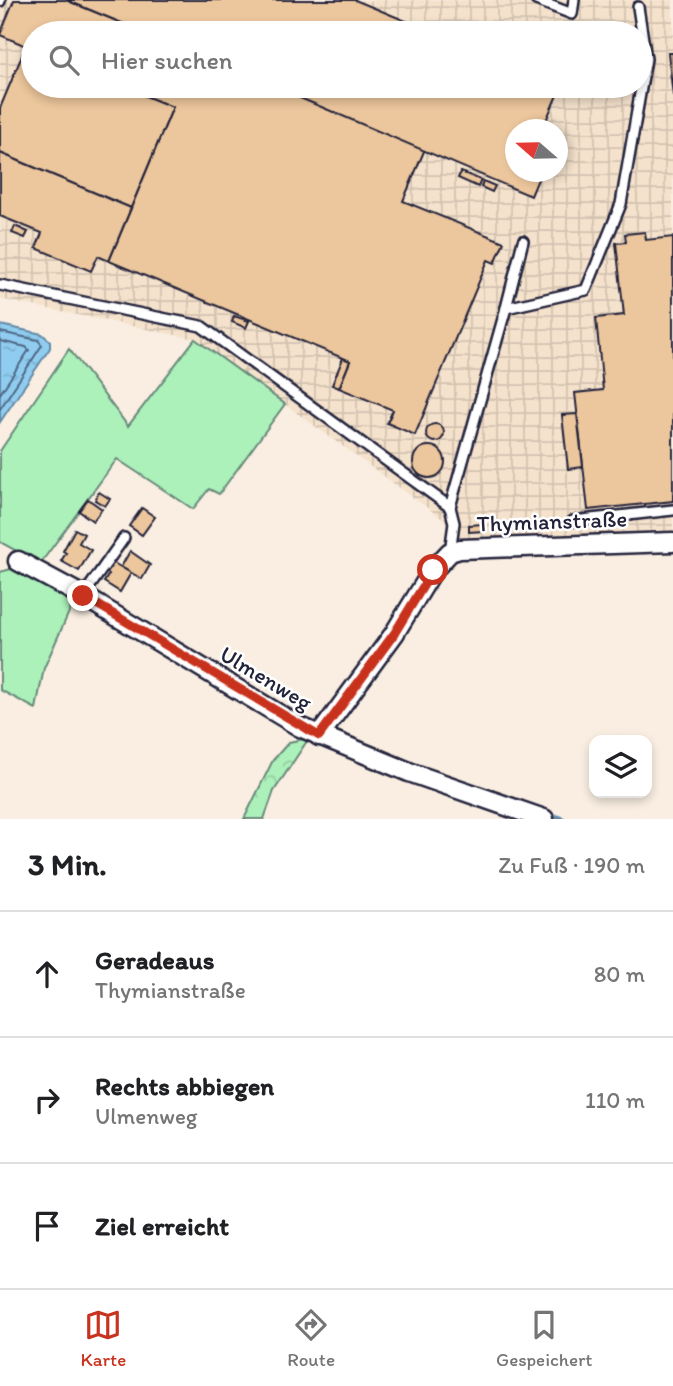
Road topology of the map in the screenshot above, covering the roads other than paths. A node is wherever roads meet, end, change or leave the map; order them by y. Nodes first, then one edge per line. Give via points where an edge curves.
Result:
1 (536, 0) edge
2 (574, 0) edge
3 (638, 7) dead end
4 (640, 21) edge
5 (639, 98) edge
6 (523, 241) dead end
7 (0, 285) edge
8 (506, 308) junction
9 (450, 507) junction
10 (673, 510) edge
11 (573, 521) dead end
12 (124, 538) dead end
13 (673, 542) edge
14 (450, 552) junction
15 (18, 561) dead end
16 (83, 596) junction
17 (319, 736) junction
18 (544, 819) edge

1 - 2 lane via 572,14
3 - 4 lane
5 - 8 lane via 621,204 586,290
6 - 8 lane
7 - 9 lane via 201,326
8 - 9 lane
9 - 14 lane via 454,523
10 - 11 lane
12 - 16 lane
13 - 14 street, Thymianstraße
14 - 17 street, Thymianstraße
15 - 16 street, Ulmenweg
16 - 17 street, Ulmenweg
17 - 18 street, Ulmenweg

